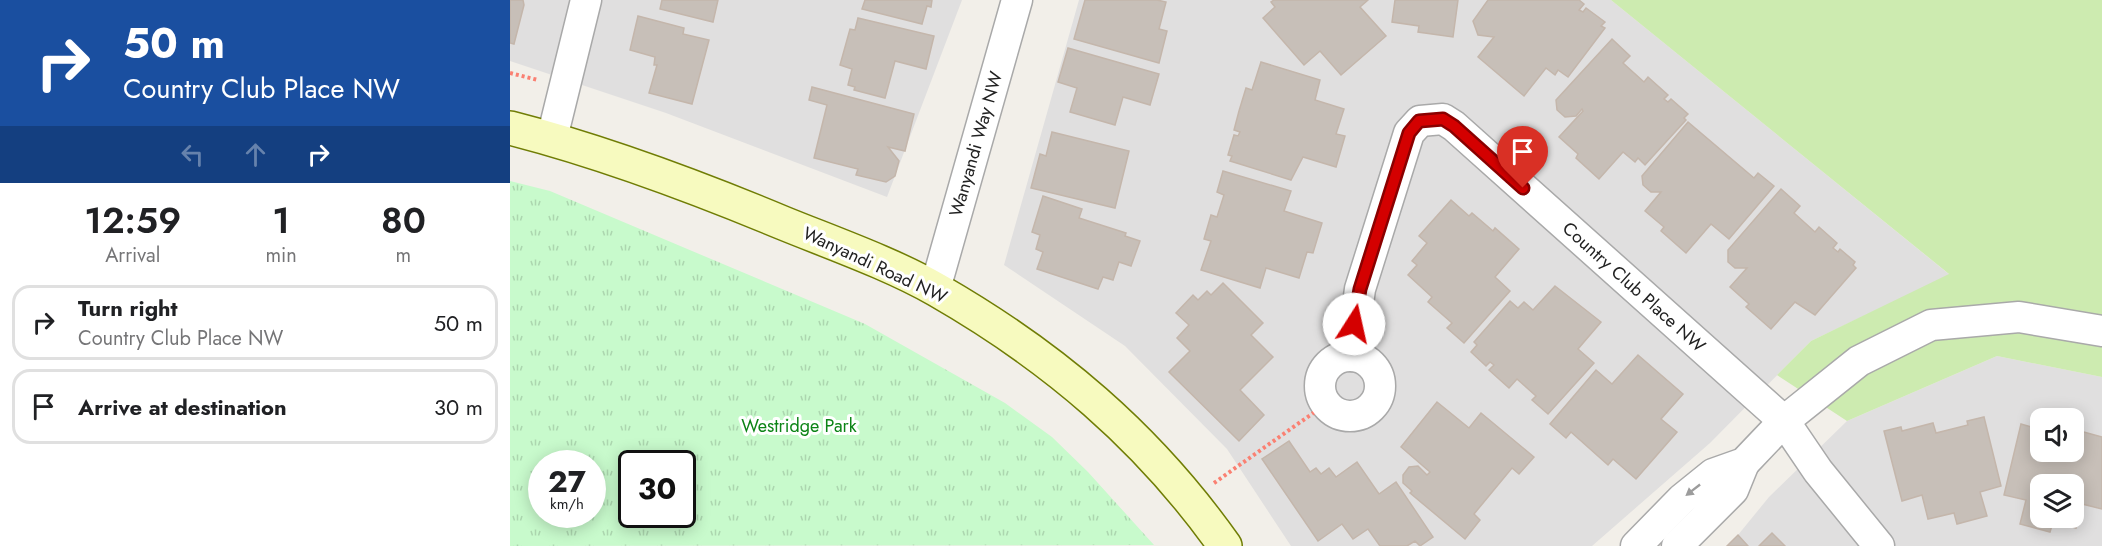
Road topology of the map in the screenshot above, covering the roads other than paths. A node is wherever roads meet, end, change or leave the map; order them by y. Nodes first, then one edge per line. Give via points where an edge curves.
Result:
1 (586, 0) edge
2 (1017, 0) edge
3 (510, 128) edge
4 (552, 138) junction
5 (935, 289) junction
6 (2102, 331) edge
7 (1351, 356) junction
8 (1784, 422) junction
9 (1744, 463) junction
10 (1226, 546) edge
11 (1636, 546) edge
12 (1677, 546) edge
13 (1879, 546) edge

1 - 4 street
2 - 5 street, Wanyandi Way NW
3 - 4 street, Wanyandi Road NW
4 - 5 street, Wanyandi Road NW via 695,186
5 - 10 street, Wanyandi Road NW via 1038,356 1099,402 1156,458
6 - 8 street via 2019,317 1931,325 1859,361
7 - 7 street via 1361,358 1376,371 1379,391 1376,400 1361,414 1351,416 1326,404 1320,386 1333,361
7 - 8 street, Country Club Place NW via 1360,289 1409,133 1419,121 1443,119
8 - 9 street
8 - 13 street, Country Club Place NW
9 -> 11 street via 1713,474
9 - 12 street via 1733,490

